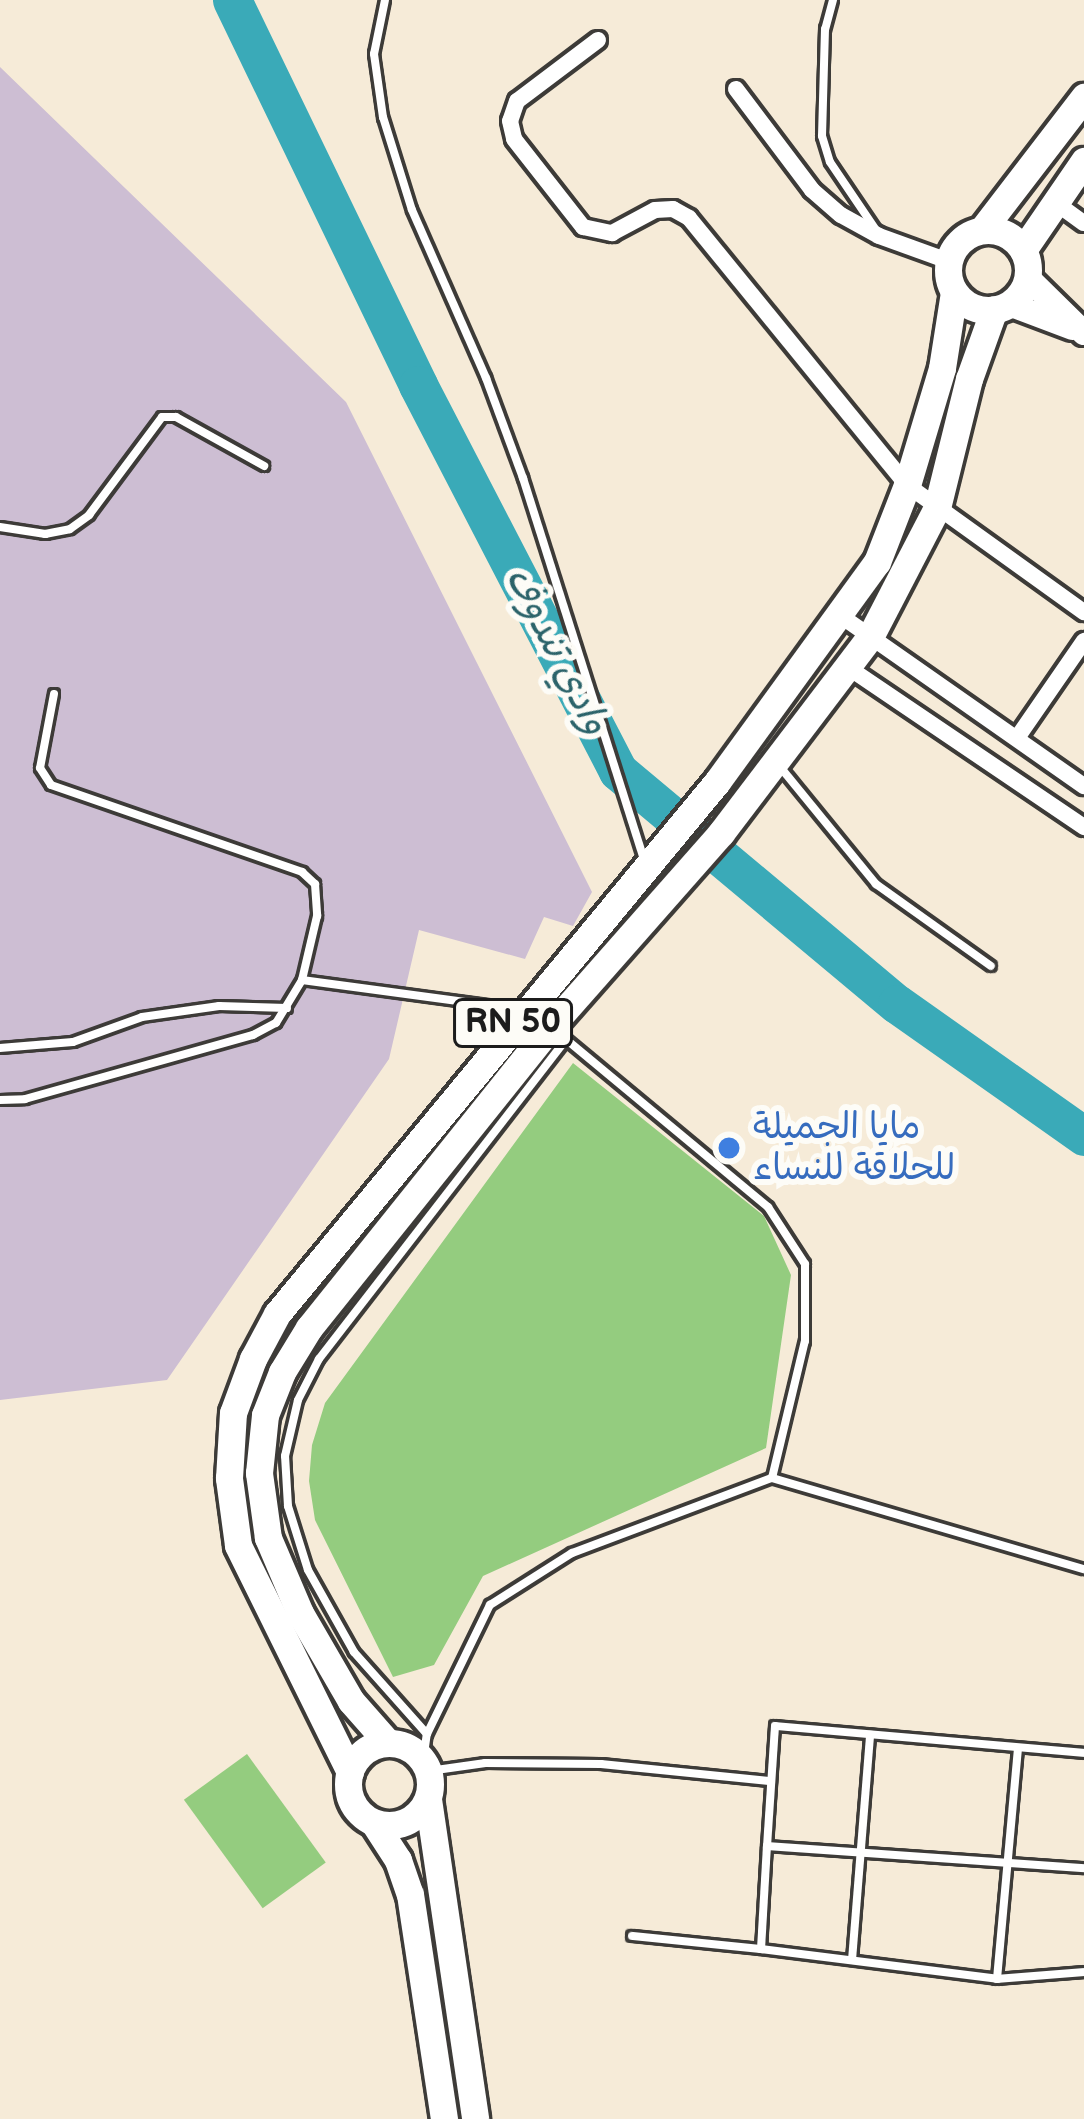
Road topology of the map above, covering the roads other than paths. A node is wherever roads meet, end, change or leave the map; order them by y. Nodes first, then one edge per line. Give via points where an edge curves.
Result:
1 (386, 0) edge
2 (832, 0) edge
3 (598, 40) dead end
4 (736, 89) dead end
5 (1084, 97) edge
6 (1084, 161) edge
7 (1056, 202) junction
8 (1084, 223) edge
9 (982, 230) junction
10 (879, 236) junction
11 (948, 261) junction
12 (1025, 264) junction
13 (954, 292) junction
14 (1002, 306) junction
15 (1082, 332) edge
16 (264, 466) dead end
17 (908, 485) junction
18 (937, 508) junction
19 (0, 527) edge
20 (1084, 612) edge
21 (841, 616) junction
22 (870, 637) junction
23 (1084, 641) edge
24 (849, 668) junction
25 (54, 694) dead end
26 (1017, 738) junction
27 (776, 762) junction
28 (1084, 786) edge
29 (1084, 827) edge
30 (647, 869) junction
31 (991, 966) dead end
32 (302, 980) junction
33 (289, 1008) junction
34 (523, 1010) junction
35 (558, 1033) junction
36 (0, 1048) edge
37 (0, 1100) edge
38 (772, 1478) junction
39 (1084, 1569) edge
40 (870, 1735) junction
41 (388, 1743) junction
42 (1018, 1749) junction
43 (1084, 1753) edge
44 (427, 1766) junction
45 (350, 1772) junction
46 (770, 1781) junction
47 (374, 1822) junction
48 (767, 1846) junction
49 (862, 1853) junction
50 (1007, 1862) junction
51 (1084, 1868) edge
52 (632, 1936) dead end
53 (761, 1949) junction
54 (852, 1960) junction
55 (1084, 1972) edge
56 (997, 1978) junction
57 (444, 2119) edge
58 (475, 2119) edge

1 - 30 lane via 374,54 383,116 412,210 523,478
2 - 10 lane via 822,136
3 - 17 street via 517,101 514,139 596,234 655,211 689,218
4 - 10 street via 812,190
5 - 9 main road
6 - 7 main road
7 - 8 street
7 - 12 main road
9 - 11 main road via 955,246
9 - 12 main road via 998,231
10 - 11 street
11 - 13 main road
12 - 14 main road
12 - 15 main road
13 - 14 main road via 964,303
13 - 17 main road, RN 50
14 - 15 main road
14 - 18 main road, RN 50 via 969,379
16 - 19 lane via 162,418 70,530
17 - 18 street
17 - 21 main road, RN 50 via 877,562
18 - 20 street
18 - 22 main road, RN 50
21 - 22 street
21 - 30 main road, RN 50
22 - 24 main road, RN 50
22 - 26 street
23 - 26 street
24 - 27 main road, RN 50
24 - 29 street
25 - 32 lane via 40,768 51,785 302,872 315,884 317,916
26 - 28 street
27 - 31 lane via 876,884
27 - 35 main road, RN 50
30 - 34 main road, RN 50
32 - 33 lane
32 - 34 lane
33 - 36 lane via 219,1006 142,1017 74,1042
33 - 37 lane via 253,1035 25,1100
34 - 35 lane
34 - 45 main road, RN 50 via 278,1314 232,1413 238,1545
35 - 38 lane via 768,1207 805,1264 805,1341
35 - 41 main road, RN 50 via 310,1328 265,1415 260,1473 268,1538 350,1701
35 - 44 lane via 319,1359 298,1400 285,1456 288,1506 308,1570
38 - 39 lane
38 - 44 lane via 572,1553 490,1605
40 - 42 lane
40 - 46 lane via 775,1726
40 - 49 lane
41 - 44 main road
41 - 45 main road via 364,1751
42 - 43 lane
42 - 50 lane
44 - 46 lane via 602,1764
44 - 47 main road via 400,1824
44 - 58 main road
45 - 47 main road via 350,1796
46 - 48 lane
47 - 57 main road via 410,1894
48 - 49 lane
48 - 53 lane
49 - 50 lane
49 - 54 lane
50 - 51 lane
50 - 56 lane
52 - 53 lane
53 - 54 lane
54 - 56 lane
55 - 56 lane

